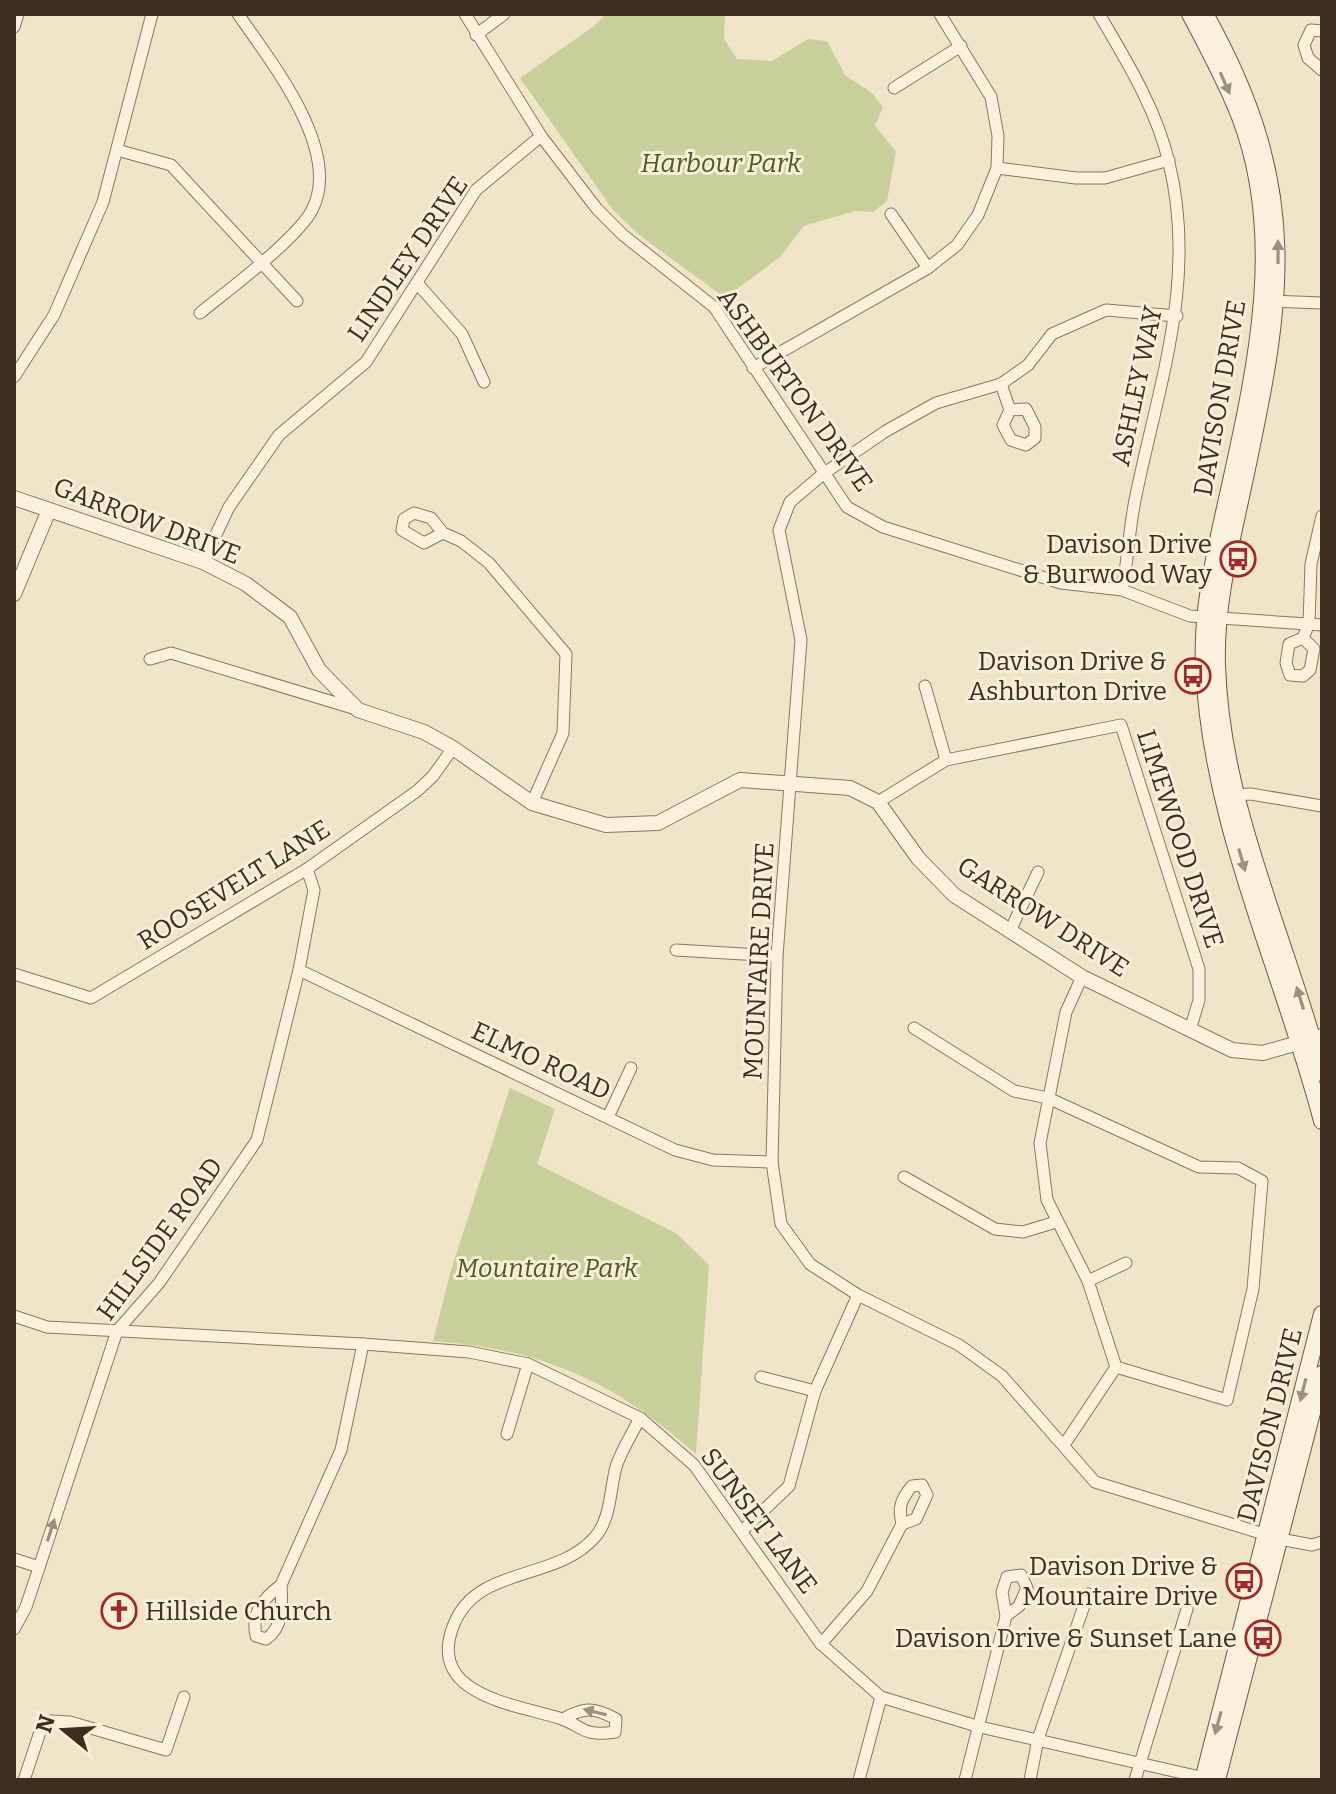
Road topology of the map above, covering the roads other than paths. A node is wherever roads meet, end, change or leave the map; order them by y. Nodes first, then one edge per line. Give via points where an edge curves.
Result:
1 (18, 14) edge
2 (152, 14) edge
3 (238, 14) edge
4 (465, 14) edge
5 (504, 14) edge
6 (940, 14) edge
7 (1099, 14) edge
8 (1190, 14) edge
9 (1205, 14) edge
10 (14, 27) edge
11 (1322, 31) edge
12 (476, 35) junction
13 (961, 46) junction
14 (1322, 70) edge
15 (894, 88) dead end
16 (541, 136) junction
17 (117, 150) junction
18 (1169, 160) junction
19 (997, 168) junction
20 (891, 214) dead end
21 (262, 262) junction
22 (928, 268) junction
23 (417, 283) junction
24 (297, 301) dead end
25 (1270, 301) junction
26 (1322, 303) edge
27 (200, 313) dead end
28 (1177, 316) junction
29 (753, 368) junction
30 (14, 377) edge
31 (484, 382) dead end
32 (1001, 384) junction
33 (1010, 410) dead end
34 (823, 474) junction
35 (14, 498) edge
36 (49, 510) junction
37 (1322, 516) edge
38 (443, 533) dead end
39 (203, 562) junction
40 (1122, 590) junction
41 (14, 594) edge
42 (1213, 616) junction
43 (1316, 624) edge
44 (1303, 638) dead end
45 (150, 659) dead end
46 (925, 686) dead end
47 (358, 710) junction
48 (453, 748) junction
49 (946, 760) junction
50 (792, 782) junction
51 (1230, 796) junction
52 (878, 802) junction
53 (532, 803) junction
54 (1322, 806) edge
55 (307, 869) junction
56 (1038, 872) dead end
57 (1010, 931) junction
58 (676, 950) dead end
59 (777, 956) junction
60 (299, 970) junction
61 (14, 974) edge
62 (1082, 977) junction
63 (914, 1028) dead end
64 (1190, 1030) junction
65 (1311, 1040) edge
66 (631, 1068) dead end
67 (1322, 1073) edge
68 (1048, 1098) junction
69 (608, 1117) junction
70 (1322, 1121) edge
71 (772, 1162) junction
72 (904, 1177) dead end
73 (1056, 1222) junction
74 (1126, 1263) dead end
75 (1088, 1281) junction
76 (858, 1295) junction
77 (1322, 1314) edge
78 (14, 1316) edge
79 (117, 1331) junction
80 (363, 1344) junction
81 (528, 1364) junction
82 (1116, 1367) junction
83 (1322, 1374) edge
84 (761, 1377) dead end
85 (815, 1391) junction
86 (640, 1418) junction
87 (507, 1434) dead end
88 (1064, 1445) junction
89 (902, 1524) dead end
90 (742, 1531) junction
91 (1273, 1537) junction
92 (1322, 1542) edge
93 (14, 1559) edge
94 (39, 1567) junction
95 (281, 1585) dead end
96 (1088, 1594) dead end
97 (1187, 1609) dead end
98 (1006, 1616) dead end
99 (14, 1629) edge
100 (821, 1644) junction
101 (184, 1697) dead end
102 (881, 1697) junction
103 (563, 1719) dead end
104 (980, 1727) junction
105 (1038, 1739) junction
106 (1139, 1763) junction
107 (24, 1780) edge
108 (859, 1780) edge
109 (965, 1780) edge
110 (1030, 1780) edge
111 (1135, 1780) edge
112 (1209, 1780) edge

1 - 10 street
2 - 17 street
3 - 21 street via 315,142 322,178 311,212
4 - 12 street, ASHBURTON DRIVE
5 - 12 street
6 - 13 street
7 - 18 street, ASHLEY WAY via 1150,108
8 -> 25 main road, DAVISON DRIVE via 1241,119 1263,225
25 -> 9 main road, DAVISON DRIVE via 1278,229 1265,151 1236,69
11 - 14 street via 1311,30 1304,45 1308,58
12 - 16 street, ASHBURTON DRIVE
13 - 15 street
13 - 19 street via 991,97
16 - 23 street, LINDLEY DRIVE via 476,190
16 - 29 street, ASHBURTON DRIVE via 623,235 714,307
17 - 21 street via 171,165
17 - 30 street via 103,202 54,315
18 - 19 street via 1105,178
18 - 28 street, ASHLEY WAY via 1179,225
19 - 22 street via 978,215 957,245
20 - 22 street
21 - 24 street
21 - 27 street
22 - 29 street
23 - 31 street via 462,334
23 - 39 street, LINDLEY DRIVE via 366,362 279,435 229,507
25 - 26 street
25 - 42 main road, DAVISON DRIVE via 1262,399
28 - 32 street, MOUNTAIRE DRIVE via 1106,310 1052,334 1028,365
28 - 40 street, ASHLEY WAY via 1135,502
29 - 34 street, ASHBURTON DRIVE
32 - 33 street
32 - 34 street, MOUNTAIRE DRIVE via 936,403
34 - 40 street, ASHBURTON DRIVE via 847,507 883,527 1061,583
34 - 50 street, MOUNTAIRE DRIVE via 790,502 779,530 801,640
35 - 36 street, GARROW DRIVE
36 - 39 street, GARROW DRIVE
36 - 41 street
37 - 43 street via 1311,564
38 - 53 street via 489,563 566,654 563,733
39 - 47 street, GARROW DRIVE via 246,584 290,617 319,670
40 - 42 street, ASHBURTON DRIVE via 1190,616
42 - 43 street, ASHBURTON DRIVE
42 - 51 main road, DAVISON DRIVE
43 - 44 street
45 - 47 street via 171,653
46 - 49 street
47 - 48 street, GARROW DRIVE via 424,732
48 - 53 street, GARROW DRIVE
48 - 55 street, ROOSEVELT LANE via 417,791
49 - 52 street, LIMEWOOD DRIVE
49 - 64 street, LIMEWOOD DRIVE via 1121,725 1199,969 1199,1000
50 - 52 street, GARROW DRIVE via 850,788
50 - 53 street, GARROW DRIVE via 740,780 658,823 606,825
50 - 59 street, MOUNTAIRE DRIVE
51 - 54 street
51 - 65 main road, DAVISON DRIVE
52 - 57 street, GARROW DRIVE via 918,858 954,895
55 - 60 street, HILLSIDE ROAD via 314,890
55 - 61 street, ROOSEVELT LANE via 91,998
56 - 57 street
57 - 62 street, GARROW DRIVE
58 - 59 street
59 - 71 street, MOUNTAIRE DRIVE
60 - 69 street, ELMO ROAD
60 - 79 street, HILLSIDE ROAD via 257,1140 159,1283
62 - 64 street, GARROW DRIVE
62 - 68 street via 1066,1012
63 - 68 street via 1014,1091
64 - 65 street, GARROW DRIVE via 1232,1050 1263,1053
65 - 67 main road, DAVISON DRIVE
65 - 70 main road, DAVISON DRIVE
66 - 69 street
68 - 73 street via 1040,1143 1047,1200
68 - 82 street via 1199,1167 1238,1168 1262,1181 1253,1289 1227,1400
69 - 71 street, ELMO ROAD via 675,1150 713,1160
71 - 76 street, MOUNTAIRE DRIVE via 781,1224 810,1264
72 - 73 street via 995,1229 1023,1232
73 - 75 street
74 - 75 street
75 - 82 street
76 - 85 street
76 - 88 street, MOUNTAIRE DRIVE via 981,1360
77 -> 91 main road, DAVISON DRIVE
78 - 79 street, SUNSET LANE via 47,1327
79 - 80 street, SUNSET LANE
94 -> 79 street, HILLSIDE ROAD
80 - 81 street, SUNSET LANE via 469,1352
80 - 95 street via 341,1450
81 - 86 street, SUNSET LANE
81 - 87 street
82 - 88 street
83 - 91 main road, DAVISON DRIVE
84 - 85 street
85 - 90 street via 789,1486
86 - 90 street, SUNSET LANE via 694,1465
86 - 103 street via 616,1466 609,1506 596,1536 562,1562 470,1597 453,1626 450,1656 458,1676 476,1692
88 - 91 street, MOUNTAIRE DRIVE via 1095,1482
89 - 100 street via 867,1591
90 - 100 street, SUNSET LANE
91 - 92 street, MOUNTAIRE DRIVE
91 - 112 main road, DAVISON DRIVE
93 - 94 street
94 - 99 street, HILLSIDE ROAD
96 - 105 street
97 - 106 street
98 - 104 street
100 - 102 street, SUNSET LANE
101 - 107 street via 166,1750 51,1721 40,1732
102 - 104 street, SUNSET LANE
102 - 108 street
104 - 105 street, SUNSET LANE
104 - 109 street
105 - 106 street, SUNSET LANE
105 - 110 street
106 - 111 street
106 - 112 street, SUNSET LANE

